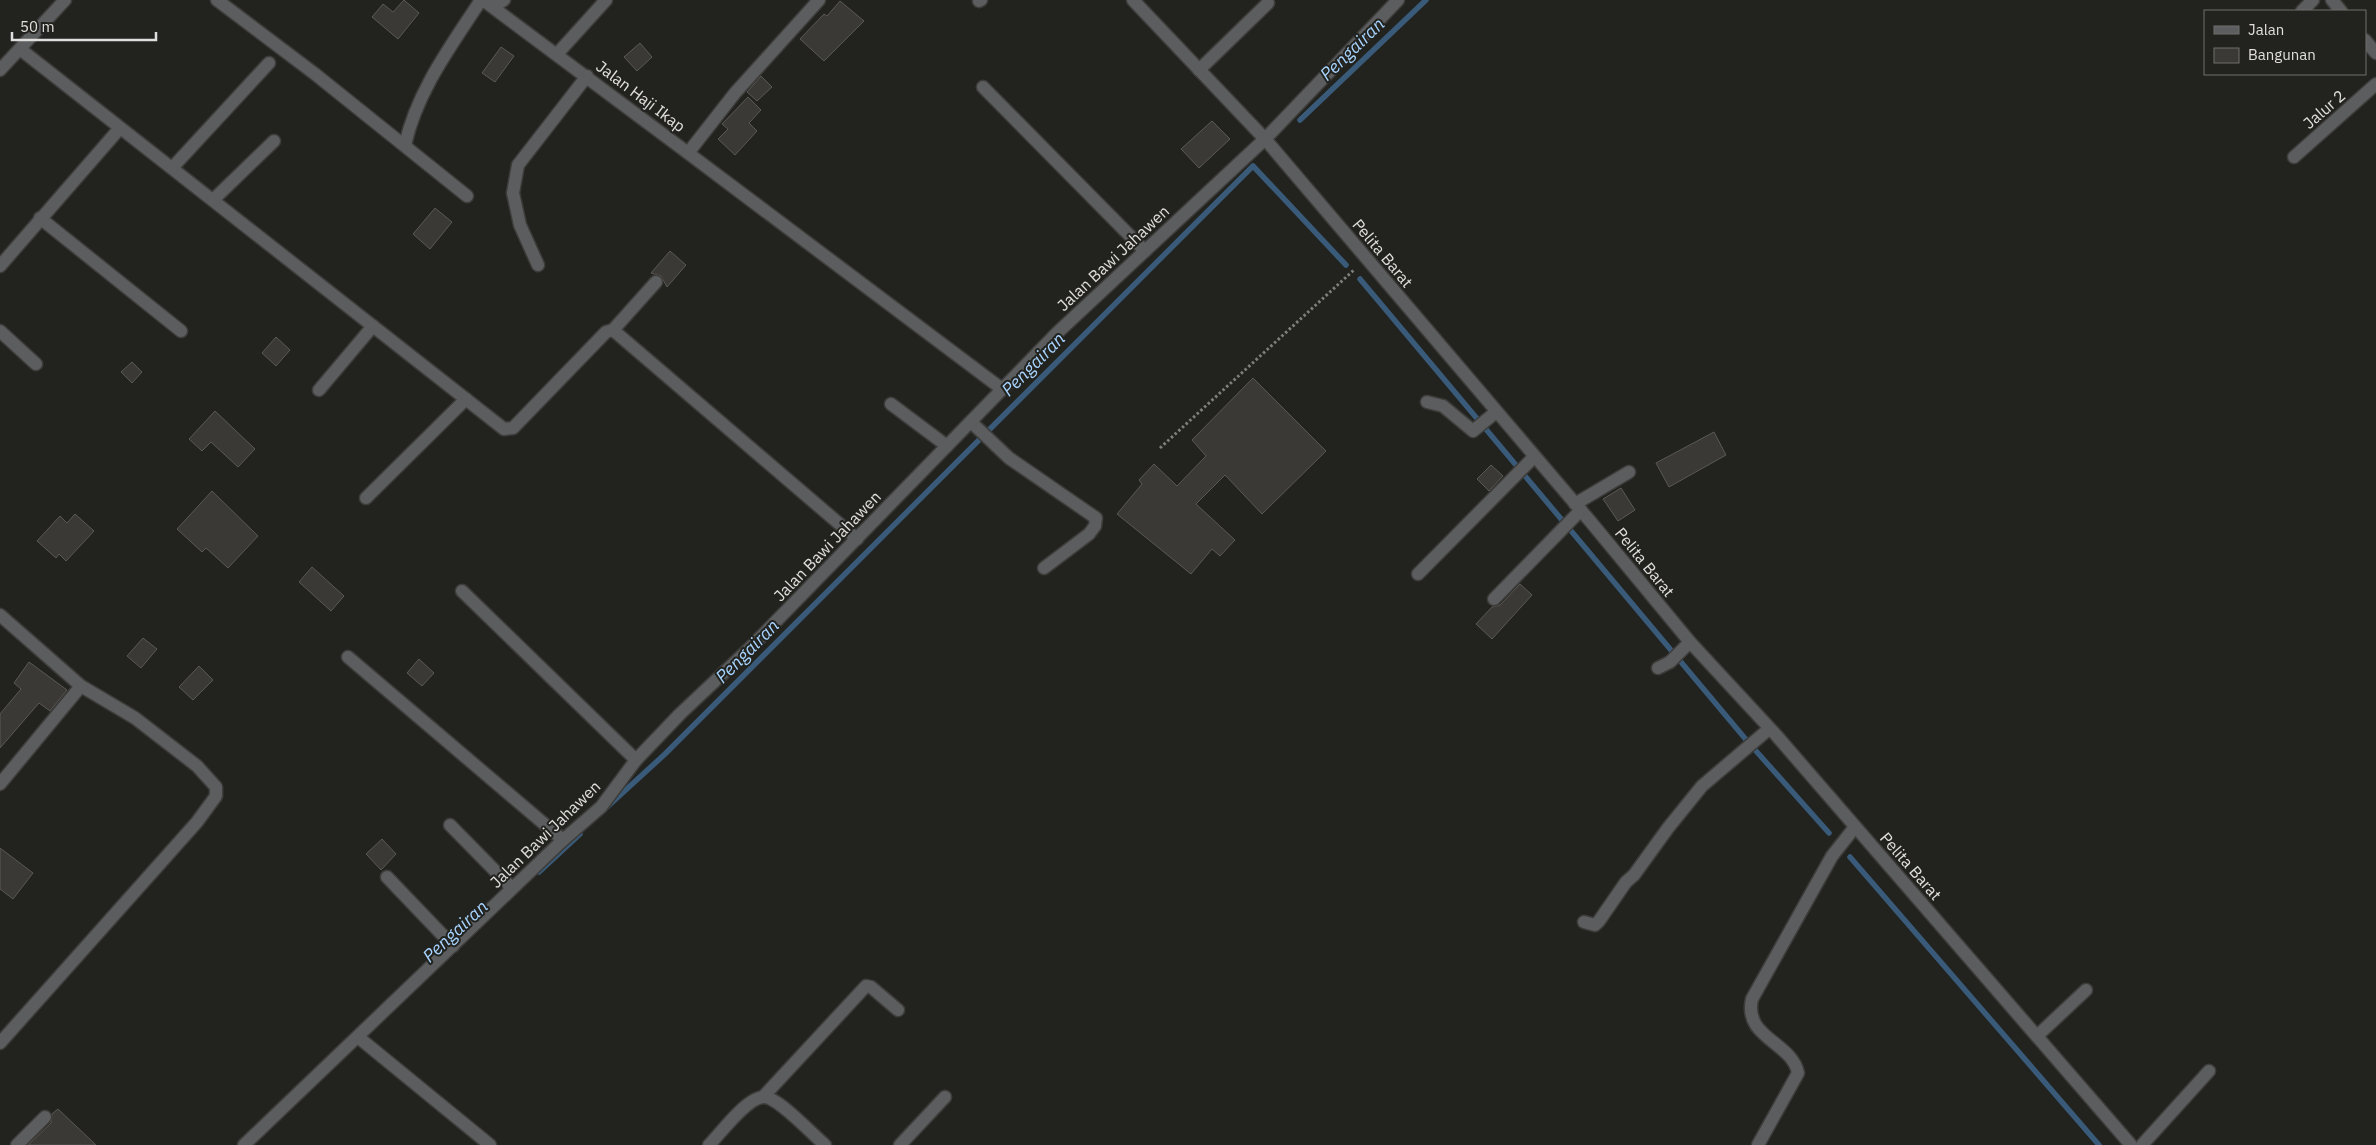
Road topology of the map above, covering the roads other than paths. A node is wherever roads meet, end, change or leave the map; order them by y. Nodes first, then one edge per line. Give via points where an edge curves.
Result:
1 (65, 0) edge
2 (218, 0) edge
3 (504, 0) edge
4 (606, 0) edge
5 (819, 0) edge
6 (1133, 0) edge
7 (1398, 0) edge
8 (2314, 0) edge
9 (2332, 0) edge
10 (486, 2) edge
11 (1268, 2) dead end
12 (2303, 10) edge
13 (2340, 10) edge
14 (2366, 41) edge
15 (20, 49) junction
16 (558, 53) junction
17 (2376, 53) edge
18 (269, 63) dead end
19 (0, 70) edge
20 (1199, 70) junction
21 (587, 76) junction
22 (2376, 84) edge
23 (983, 87) dead end
24 (120, 128) junction
25 (1265, 139) junction
26 (274, 141) dead end
27 (404, 145) junction
28 (688, 153) junction
29 (2294, 157) dead end
30 (172, 168) junction
31 (468, 196) dead end
32 (213, 200) junction
33 (40, 218) junction
34 (1145, 251) junction
35 (538, 265) dead end
36 (0, 266) edge
37 (656, 282) dead end
38 (373, 326) junction
39 (613, 330) junction
40 (0, 331) edge
41 (181, 331) dead end
42 (36, 364) dead end
43 (1002, 389) junction
44 (318, 390) dead end
45 (466, 399) junction
46 (1427, 402) dead end
47 (892, 404) dead end
48 (1496, 412) junction
49 (971, 422) junction
50 (948, 446) junction
51 (1534, 457) junction
52 (1629, 472) dead end
53 (366, 498) dead end
54 (1578, 507) junction
55 (857, 538) junction
56 (1044, 568) dead end
57 (1418, 574) dead end
58 (462, 591) dead end
59 (1494, 599) dead end
60 (0, 615) edge
61 (1690, 642) junction
62 (348, 657) dead end
63 (1658, 668) dead end
64 (81, 686) junction
65 (1769, 728) junction
66 (636, 760) junction
67 (0, 784) edge
68 (450, 825) dead end
69 (1855, 827) junction
70 (562, 840) junction
71 (387, 877) dead end
72 (512, 888) junction
73 (1584, 922) dead end
74 (452, 946) junction
75 (2086, 990) dead end
76 (898, 1010) dead end
77 (2037, 1036) junction
78 (358, 1037) junction
79 (0, 1043) edge
80 (2209, 1071) dead end
81 (762, 1097) junction
82 (945, 1097) dead end
83 (45, 1117) dead end
84 (17, 1145) edge
85 (244, 1145) edge
86 (490, 1145) edge
87 (709, 1145) edge
88 (825, 1145) edge
89 (900, 1145) edge
90 (1758, 1145) edge
91 (2131, 1145) edge
92 (2142, 1145) edge

1 - 15 street
2 - 27 street
3 - 10 street
4 - 16 street
5 - 28 street, Jalan Haji Ikap via 735,93
6 - 20 street, Pelita Barat
7 - 25 street, Jalan Bawi Jahawen
8 - 12 street
9 - 13 street
10 - 16 street, Jalan Haji Ikap
10 - 27 street via 426,88
11 - 20 street
14 - 17 street
15 - 19 street
15 - 24 street
16 - 21 street, Jalan Haji Ikap
18 - 30 street
20 - 25 street, Pelita Barat
21 - 28 street, Jalan Haji Ikap
21 - 35 street via 518,165 513,192 520,225
22 - 29 street, Jalur 2
23 - 34 street
24 - 30 street
24 - 33 street
25 - 34 street, Jalan Bawi Jahawen
25 - 48 street, Pelita Barat
26 - 32 street
27 - 31 street
28 - 43 street
30 - 32 street
32 - 38 street
33 - 36 street
33 - 41 street
34 - 43 street, Jalan Bawi Jahawen
37 - 39 street
38 - 44 street
38 - 45 street
39 - 45 street via 606,332 511,429 504,429
39 - 55 street
40 - 42 street
43 - 49 street, Jalan Bawi Jahawen
45 - 53 street
46 - 48 street via 1443,406 1473,431
47 - 50 street
48 - 51 street, Pelita Barat
49 - 50 street, Jalan Bawi Jahawen
49 - 56 street via 1009,458 1096,518 1096,526 1089,534
50 - 55 street, Jalan Bawi Jahawen
51 - 54 street, Pelita Barat
51 - 57 street
52 - 54 street
54 - 59 street
54 - 61 street, Pelita Barat
55 - 66 street, Jalan Bawi Jahawen
58 - 66 street
60 - 64 street
61 - 63 street via 1670,662
61 - 65 street, Pelita Barat
62 - 70 street
64 - 67 street
64 - 79 street via 135,718 197,766 216,787 216,796 197,822
65 - 69 street, Pelita Barat
65 - 73 street via 1702,786 1599,921 1595,924
66 - 70 street, Jalan Bawi Jahawen via 601,807
68 - 72 street
69 - 77 street, Pelita Barat
69 - 90 street via 1832,856 1752,999 1751,1017 1795,1062 1798,1073
70 - 72 street, Jalan Bawi Jahawen
71 - 74 street
72 - 74 street, Jalan Bawi Jahawen
74 - 78 street, Jalan Bawi Jahawen
75 - 77 street
76 - 81 street via 866,986
77 - 91 street, Pelita Barat
78 - 85 street, Jalan Bawi Jahawen
78 - 86 street
80 - 92 street
81 - 87 street via 744,1107
81 - 88 street via 778,1104
82 - 89 street
83 - 84 street

